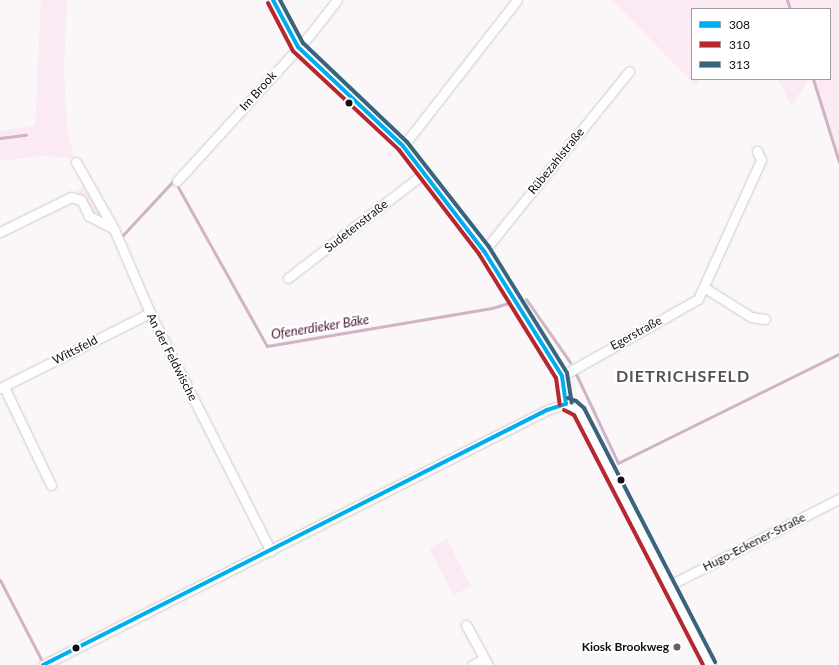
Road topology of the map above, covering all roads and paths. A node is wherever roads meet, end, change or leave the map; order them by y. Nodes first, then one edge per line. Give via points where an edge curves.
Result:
1 (273, 0) edge
2 (337, 0) edge
3 (517, 0) edge
4 (298, 47) junction
5 (629, 71) dead end
6 (403, 146) junction
7 (757, 151) dead end
8 (76, 162) dead end
9 (423, 174) junction
10 (177, 181) dead end
11 (114, 229) junction
12 (0, 232) edge
13 (484, 251) junction
14 (288, 278) dead end
15 (705, 288) junction
16 (150, 313) junction
17 (765, 319) dead end
18 (562, 376) junction
19 (2, 387) edge
20 (566, 404) junction
21 (51, 484) dead end
22 (839, 499) edge
23 (271, 551) junction
24 (668, 586) junction
25 (466, 625) dead end
26 (56, 662) edge
27 (486, 662) edge
28 (43, 665) edge
29 (472, 665) edge
30 (710, 665) edge

1 - 4 street
2 - 4 street, Im Brook
3 - 6 street
4 - 6 street
4 - 10 street, Im Brook
5 - 13 street, Rübezahlstraße
6 - 9 street
7 - 15 street, Egerstraße via 761,160
8 - 11 street, An der Feldwische
9 - 13 street
9 - 14 street, Sudetenstraße
11 - 12 street via 88,216 77,197 71,197
11 - 16 street, An der Feldwische
13 - 18 street
15 - 17 street via 751,316
15 - 18 street, Egerstraße via 698,299
16 - 19 street, Wittsfeld
16 - 23 street, An der Feldwische
18 - 20 street
19 - 21 street
20 - 23 street via 547,410
20 - 24 street via 579,411
22 - 24 street, Hugo-Eckener-Straße
23 - 26 street
24 - 30 street
25 - 27 street
26 - 28 street
27 - 29 street

